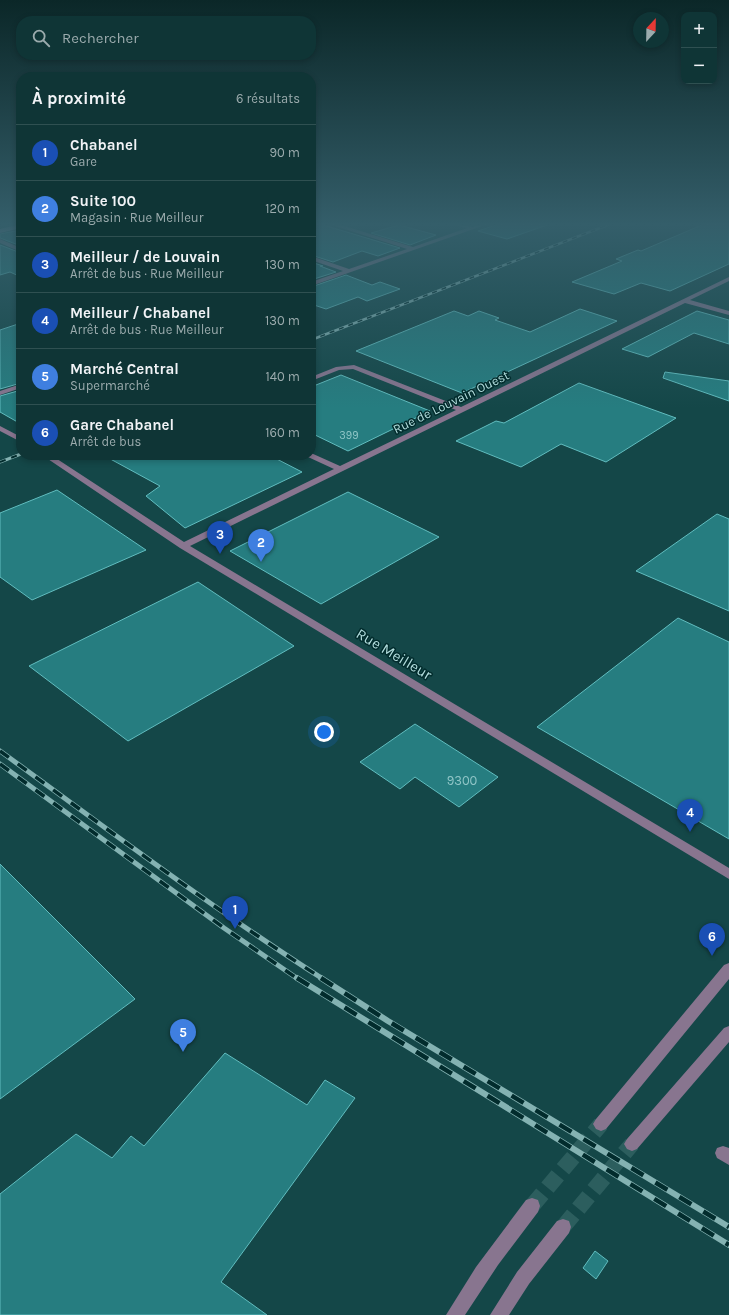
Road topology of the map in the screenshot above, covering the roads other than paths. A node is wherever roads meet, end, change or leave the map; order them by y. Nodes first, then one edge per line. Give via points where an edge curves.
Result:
1 (717, 285) edge
2 (686, 301) junction
3 (729, 313) edge
4 (316, 377) edge
5 (16, 388) edge
6 (0, 393) edge
7 (462, 410) junction
8 (0, 428) edge
9 (16, 437) edge
10 (316, 457) edge
11 (54, 460) edge
12 (340, 469) junction
13 (183, 546) junction
14 (729, 874) edge
15 (729, 969) edge
16 (729, 1032) edge
17 (601, 1124) tunnel mouth
18 (632, 1144) tunnel mouth
19 (532, 1206) tunnel mouth
20 (563, 1227) tunnel mouth
21 (455, 1315) edge
22 (499, 1315) edge

1 - 2 street, Rue de Louvain Ouest
2 - 3 street
2 - 7 street, Rue de Louvain Ouest
4 - 7 street via 338,368 357,367
5 - 6 street
7 - 12 street, Rue de Louvain Ouest
8 - 9 street
10 - 12 street
11 - 13 street, Rue Meilleur
12 - 13 street, Rue de Louvain Ouest
13 - 14 street, Rue Meilleur
15 - 17 street
16 - 18 street
19 - 21 street via 501,1244
20 - 22 street via 523,1278

